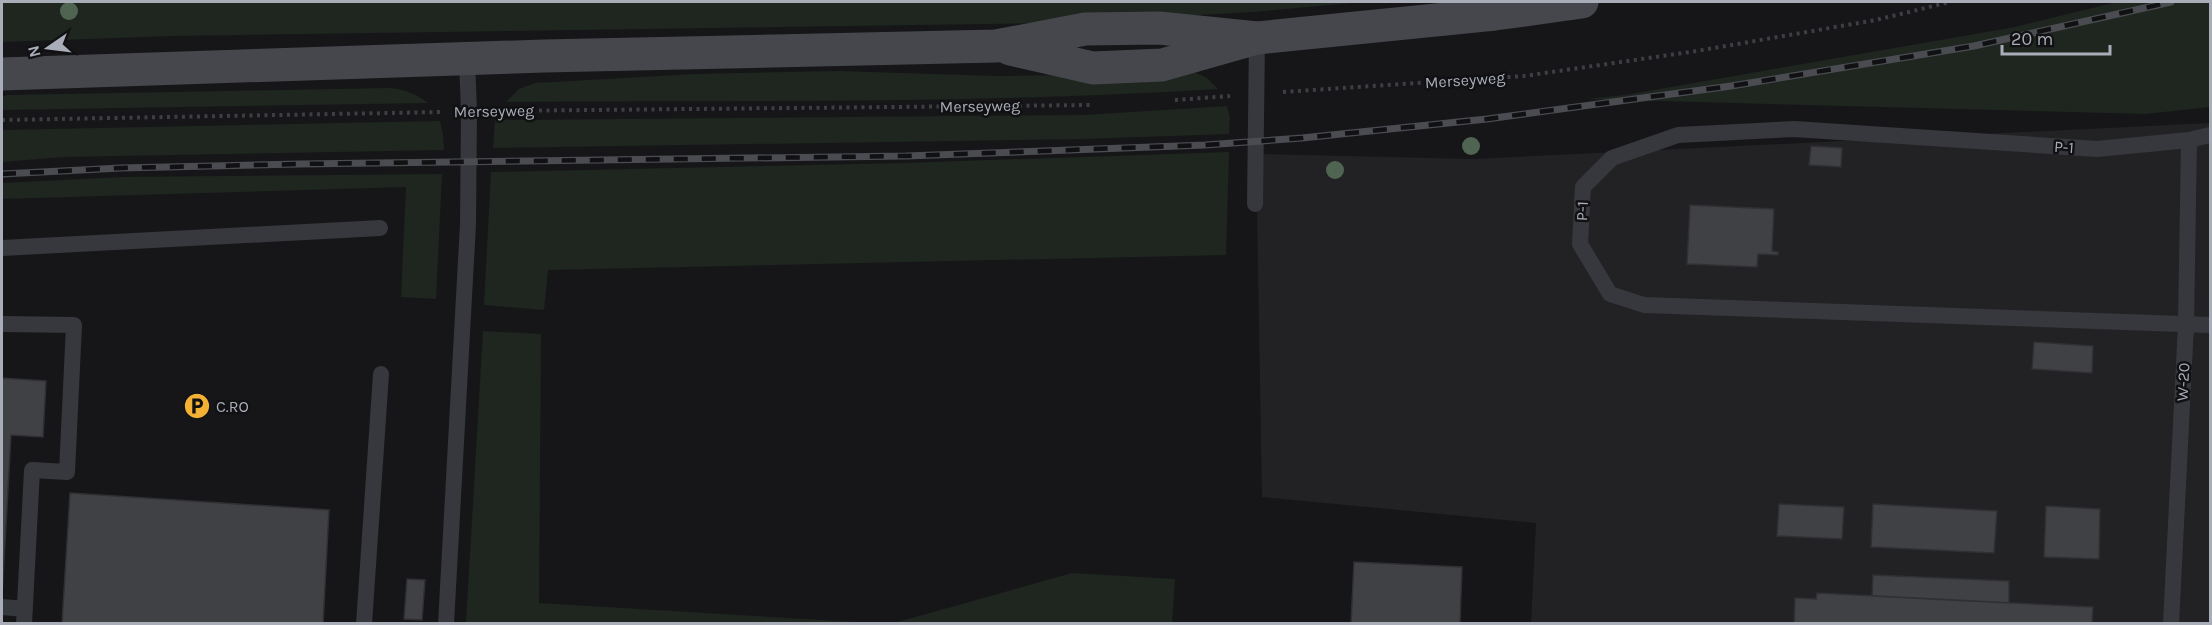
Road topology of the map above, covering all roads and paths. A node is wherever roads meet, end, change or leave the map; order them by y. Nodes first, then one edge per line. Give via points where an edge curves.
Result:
1 (1582, 2) edge
2 (1950, 2) edge
3 (1257, 38) junction
4 (467, 60) junction
5 (2, 74) edge
6 (1256, 94) junction
7 (1163, 101) dead end
8 (1094, 105) dead end
9 (469, 111) junction
10 (2, 120) edge
11 (2211, 135) edge
12 (2189, 140) junction
13 (1255, 204) dead end
14 (380, 228) dead end
15 (2, 248) edge
16 (2, 324) edge
17 (2186, 325) junction
18 (2211, 325) edge
19 (381, 374) dead end
20 (2, 608) edge
21 (24, 616) edge
22 (364, 624) edge
23 (446, 624) edge
24 (2171, 624) edge

1 - 3 street
2 - 6 path, Merseyweg via 1865,22 1524,76
3 - 4 street via 1159,28 1085,29 996,46
3 - 6 lane
4 - 5 street
4 - 9 lane
6 - 7 path, Merseyweg
6 - 13 lane
8 - 9 path, Merseyweg
9 - 10 path, Merseyweg
9 - 23 lane via 468,224
11 - 12 lane, P-1
12 - 17 lane, W-20
12 - 17 lane, P-1 via 2097,149 1794,129 1678,135 1612,158 1583,187 1580,244 1610,294 1644,305
14 - 15 lane
16 - 21 lane via 74,325 67,472 32,470
17 - 18 lane, P-1
17 - 24 lane, W-20
19 - 22 lane
20 - 21 lane

